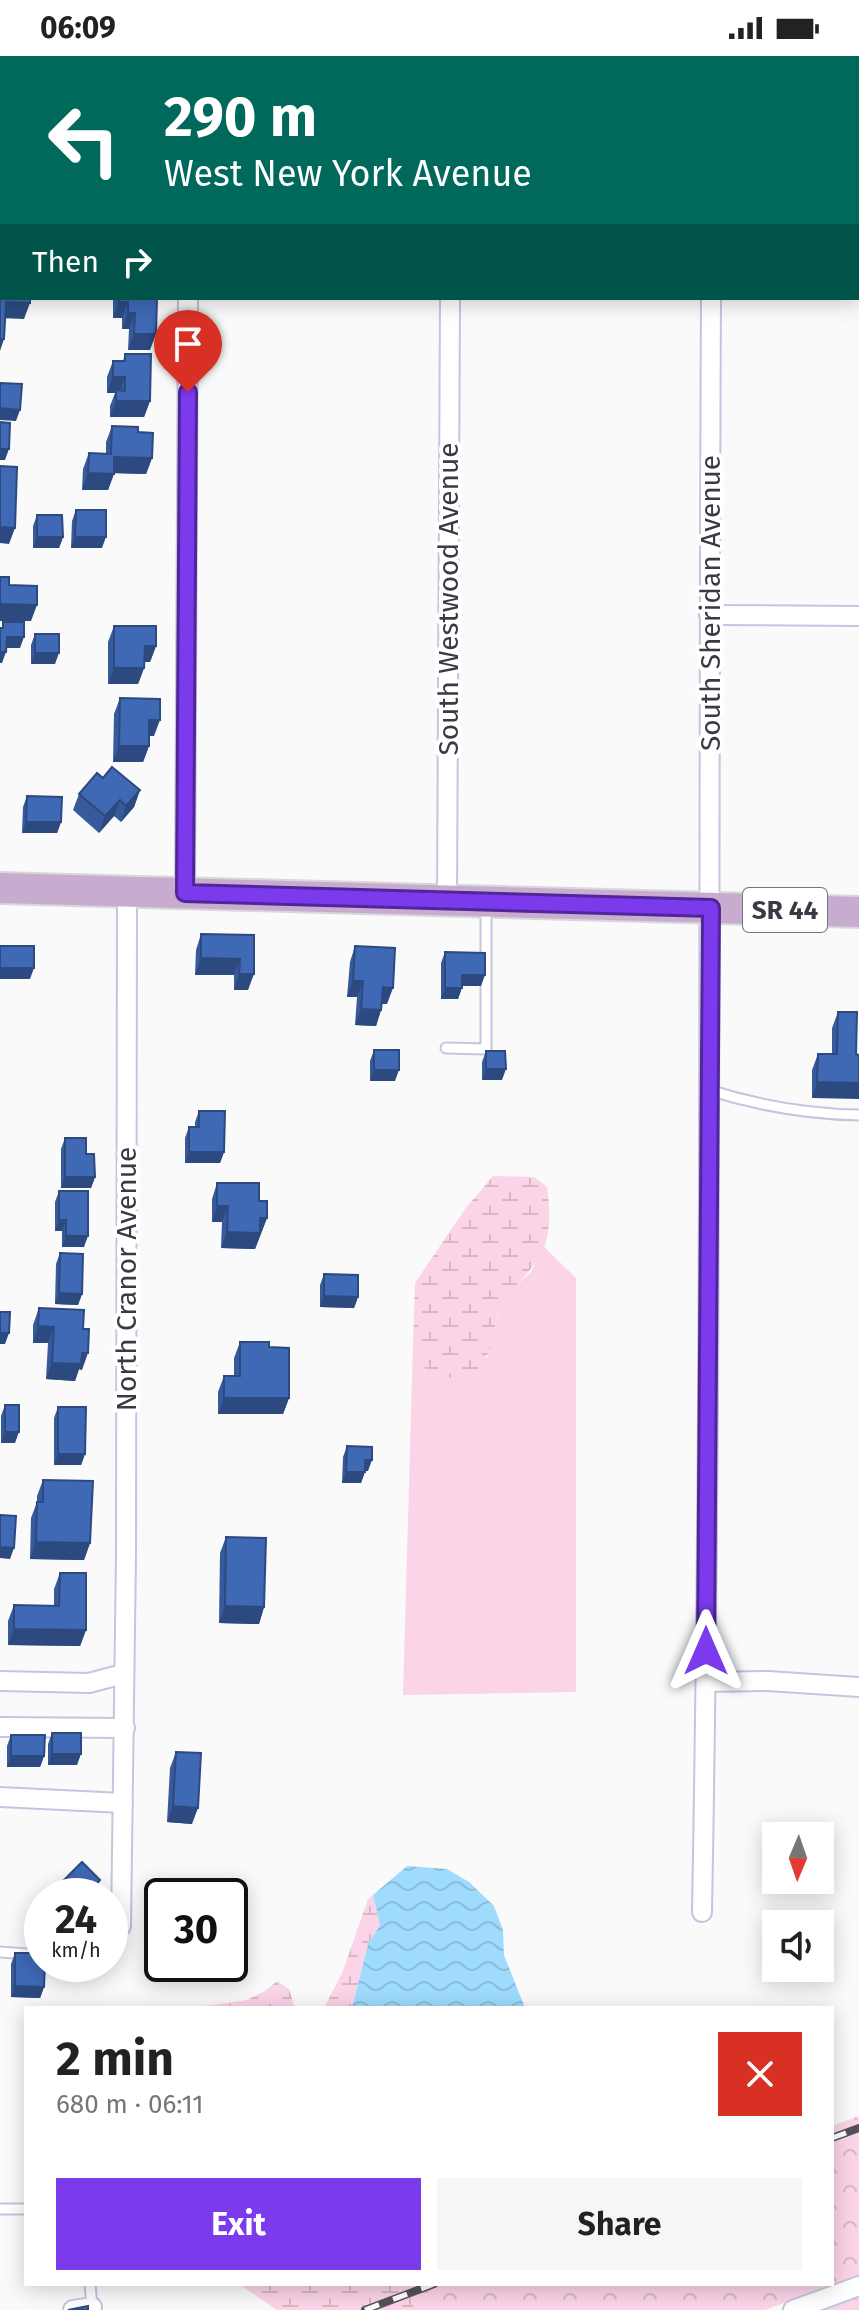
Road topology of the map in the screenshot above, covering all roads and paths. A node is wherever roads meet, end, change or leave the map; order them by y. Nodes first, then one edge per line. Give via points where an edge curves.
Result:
1 (188, 300) edge
2 (450, 300) edge
3 (711, 300) edge
4 (709, 615) junction
5 (859, 616) edge
6 (0, 888) edge
7 (127, 892) junction
8 (185, 893) junction
9 (447, 900) junction
10 (486, 902) junction
11 (711, 908) junction
12 (859, 912) edge
13 (446, 1048) dead end
14 (709, 1090) junction
15 (859, 1115) edge
16 (123, 1670) junction
17 (0, 1681) edge
18 (706, 1682) junction
19 (859, 1687) edge
20 (0, 1727) edge
21 (125, 1728) junction
22 (0, 1797) edge
23 (123, 1803) junction
24 (122, 1878) edge
25 (702, 1912) dead end
26 (0, 1952) edge
27 (24, 1954) edge
28 (0, 2209) edge
29 (24, 2209) edge
30 (90, 2286) edge
31 (859, 2286) edge
32 (92, 2307) joint
33 (73, 2310) edge
34 (793, 2310) edge

1 - 8 street
2 - 9 street, South Westwood Avenue
3 - 4 street, South Sheridan Avenue
4 - 5 street
4 - 11 street, South Sheridan Avenue
6 - 7 main road, SR 44
7 - 8 main road, SR 44
7 - 16 street, North Cranor Avenue
8 - 9 main road, SR 44
9 - 10 main road, SR 44
10 - 11 main road, SR 44
10 - 13 lane via 486,1049
11 - 12 main road, SR 44
11 - 14 street, South Sheridan Avenue
14 - 15 lane via 772,1108
14 - 18 street, South Sheridan Avenue
16 - 17 street via 89,1683
16 - 21 street, North Cranor Avenue
18 - 19 street
18 - 25 street, South Sheridan Avenue
20 - 21 street
21 - 23 street, North Cranor Avenue
22 - 23 street
23 - 24 street, North Cranor Avenue
26 - 27 lane
28 - 29 lane
30 - 32 lane
31 - 34 street
32 - 33 street

